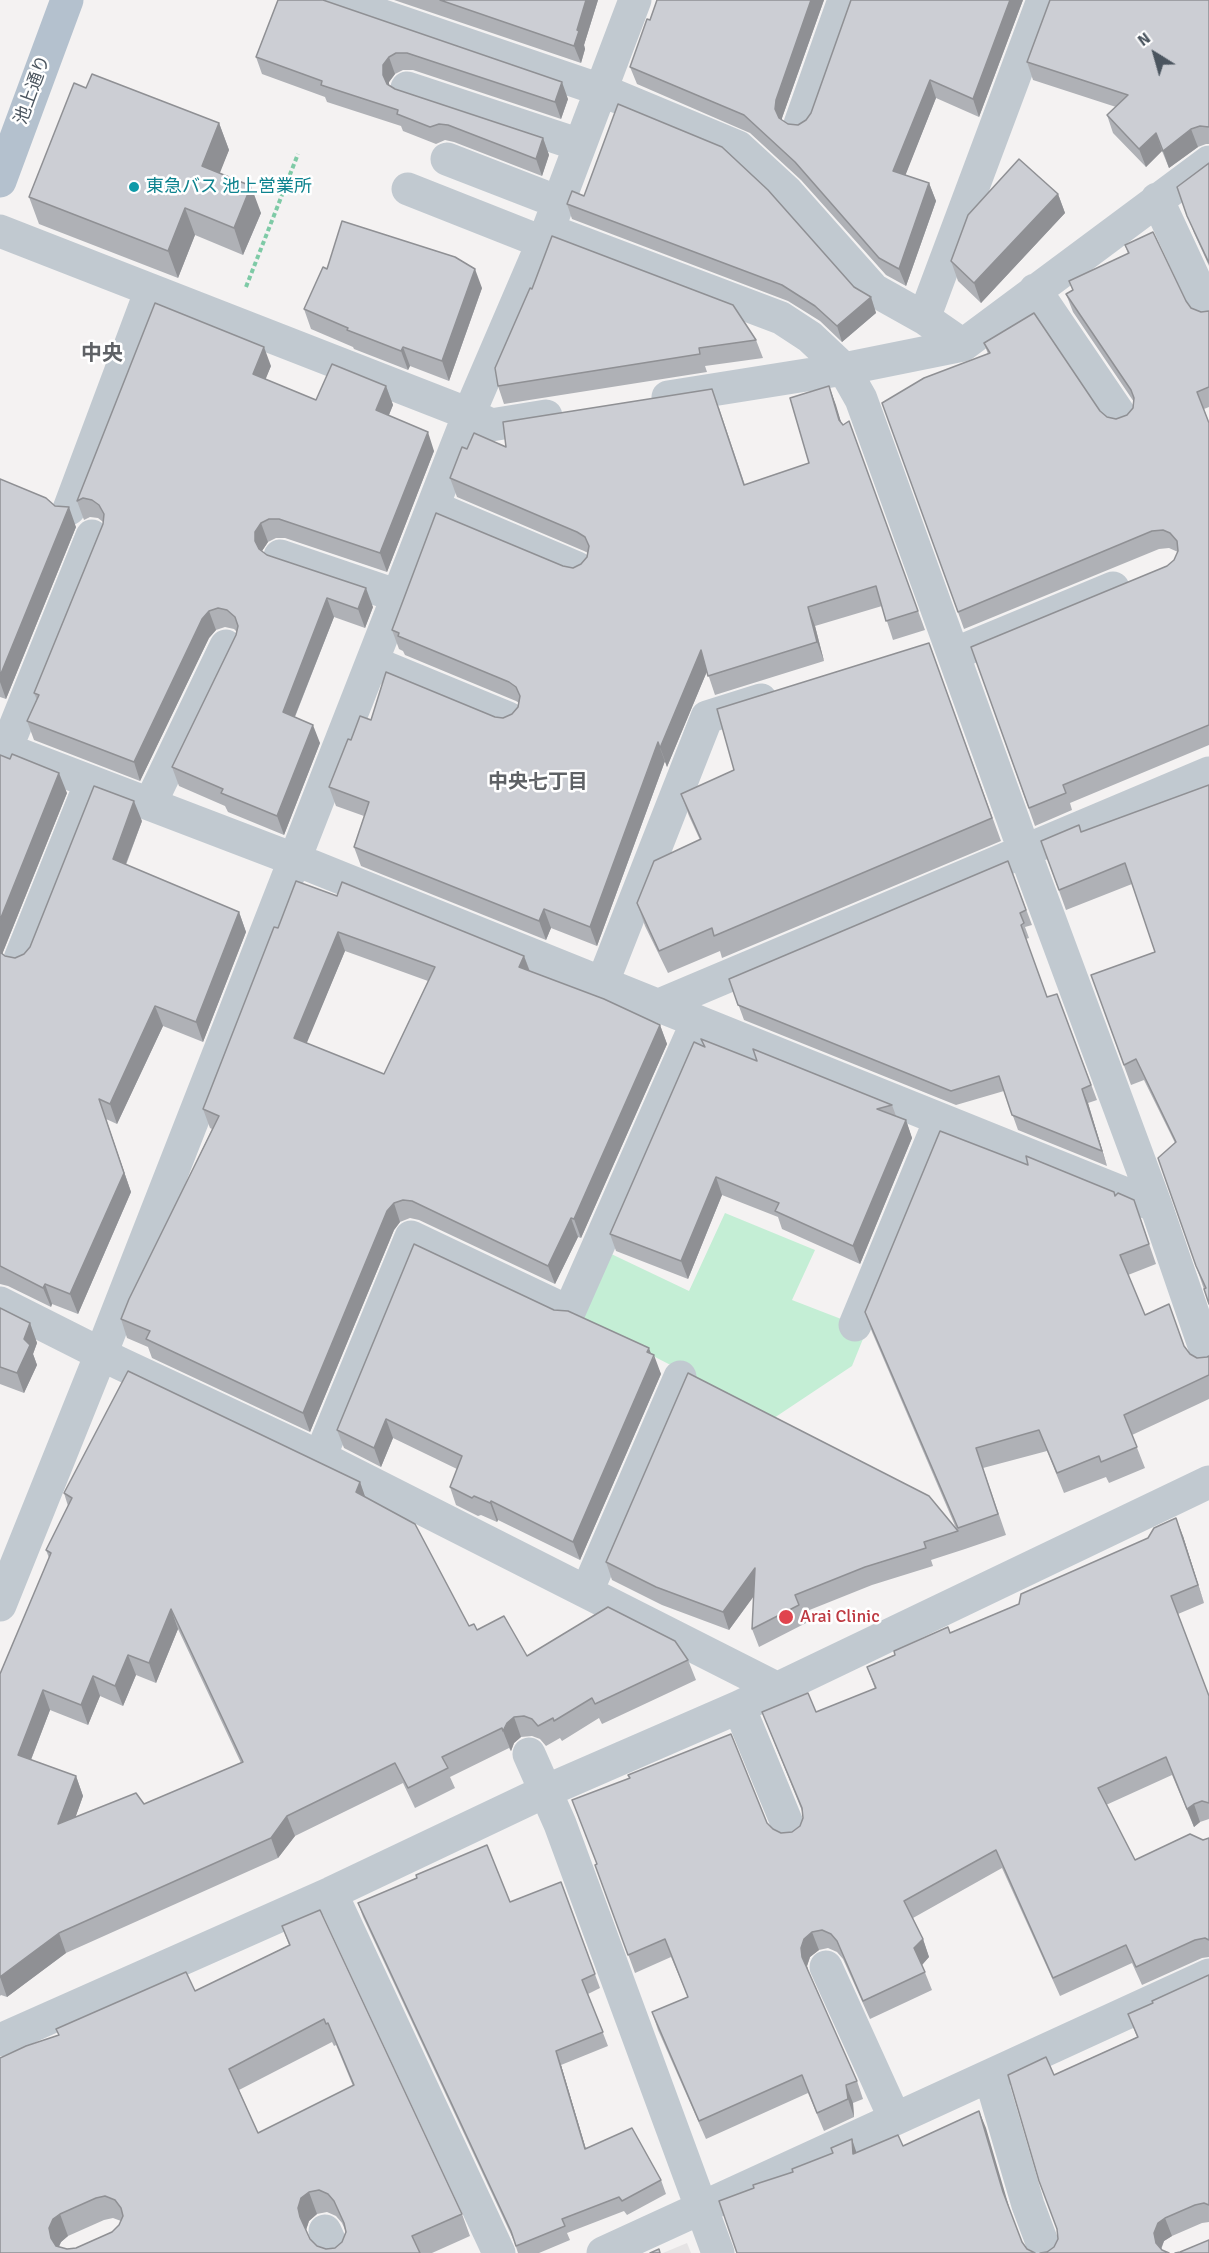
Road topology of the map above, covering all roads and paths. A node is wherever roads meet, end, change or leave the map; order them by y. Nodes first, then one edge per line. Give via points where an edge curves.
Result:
1 (67, 0) edge
2 (336, 0) edge
3 (634, 0) edge
4 (844, 0) edge
5 (1043, 0) edge
6 (407, 88) dead end
7 (601, 90) junction
8 (800, 124) edge
9 (580, 145) junction
10 (298, 154) dead end
11 (447, 159) dead end
12 (1209, 162) edge
13 (0, 181) edge
14 (408, 189) dead end
15 (1157, 199) junction
16 (550, 225) junction
17 (0, 231) edge
18 (151, 290) junction
19 (1035, 290) junction
20 (1209, 311) edge
21 (924, 318) junction
22 (232, 322) junction
23 (963, 345) junction
24 (844, 369) junction
25 (643, 401) edge
26 (572, 412) edge
27 (469, 414) junction
28 (1122, 418) edge
29 (433, 507) junction
30 (69, 509) edge
31 (92, 536) dead end
32 (280, 556) dead end
33 (577, 568) edge
34 (1144, 575) edge
35 (398, 596) junction
36 (226, 646) dead end
37 (951, 648) junction
38 (916, 652) edge
39 (372, 662) junction
40 (784, 693) edge
41 (508, 718) edge
42 (3, 748) edge
43 (1209, 773) edge
44 (91, 782) junction
45 (150, 804) junction
46 (1024, 850) junction
47 (295, 860) junction
48 (20, 959) edge
49 (602, 984) junction
50 (657, 1006) junction
51 (697, 1022) junction
52 (940, 1120) junction
53 (1156, 1206) junction
54 (0, 1303) edge
55 (855, 1325) dead end
56 (101, 1354) junction
57 (1209, 1360) edge
58 (680, 1377) dead end
59 (320, 1457) junction
60 (1209, 1482) edge
61 (587, 1591) junction
62 (0, 1605) edge
63 (778, 1689) junction
64 (739, 1707) junction
65 (529, 1754) dead end
66 (546, 1791) junction
67 (791, 1833) edge
68 (331, 1893) junction
69 (826, 1967) dead end
70 (1209, 1975) edge
71 (0, 2040) edge
72 (990, 2076) junction
73 (895, 2119) junction
74 (702, 2207) junction
75 (1041, 2252) edge
76 (499, 2253) edge
77 (603, 2253) edge
78 (718, 2253) edge

1 - 13 main road, 池上通り
2 - 7 street
3 - 7 street
4 - 8 street
5 - 21 street
6 - 9 street
7 - 9 street
7 - 21 street via 738,147 787,192 874,290
9 - 16 street
10 - 22 path
11 - 16 street
12 - 15 street
14 - 16 street
15 - 19 street
15 - 20 street
16 - 24 street via 781,318 810,337
16 - 27 street
17 - 18 street
18 - 22 street
18 - 30 street
19 - 23 street
19 - 28 street
21 - 23 street
22 - 27 street
23 - 24 street
24 - 25 street
24 - 37 street via 861,399
26 - 27 street via 491,425
27 - 29 street
29 - 33 street
29 - 35 street
31 - 42 street
32 - 35 street
34 - 37 street
35 - 39 street
36 - 45 street
37 - 38 street
37 - 46 street
39 - 41 street
39 - 47 street
40 - 49 street via 707,717
42 - 44 street
43 - 46 street
44 - 45 street
44 - 48 street
45 - 47 street
46 - 50 street
46 - 53 street
47 - 49 street
47 - 56 street
49 - 50 street
50 - 51 street
51 - 52 street
51 - 59 street via 569,1312 411,1237
52 - 53 street
52 - 55 street
53 - 57 street
54 - 56 street
56 - 59 street
56 - 62 street
58 - 61 street
59 - 61 street
60 - 63 street
61 - 63 street
63 - 64 street
64 - 66 street
64 - 67 street
65 - 66 street
66 - 68 street
66 - 74 street
68 - 71 street
68 - 76 street
69 - 73 street
70 - 72 street
72 - 73 street
72 - 75 street
73 - 74 street
74 - 77 street
74 - 78 street

